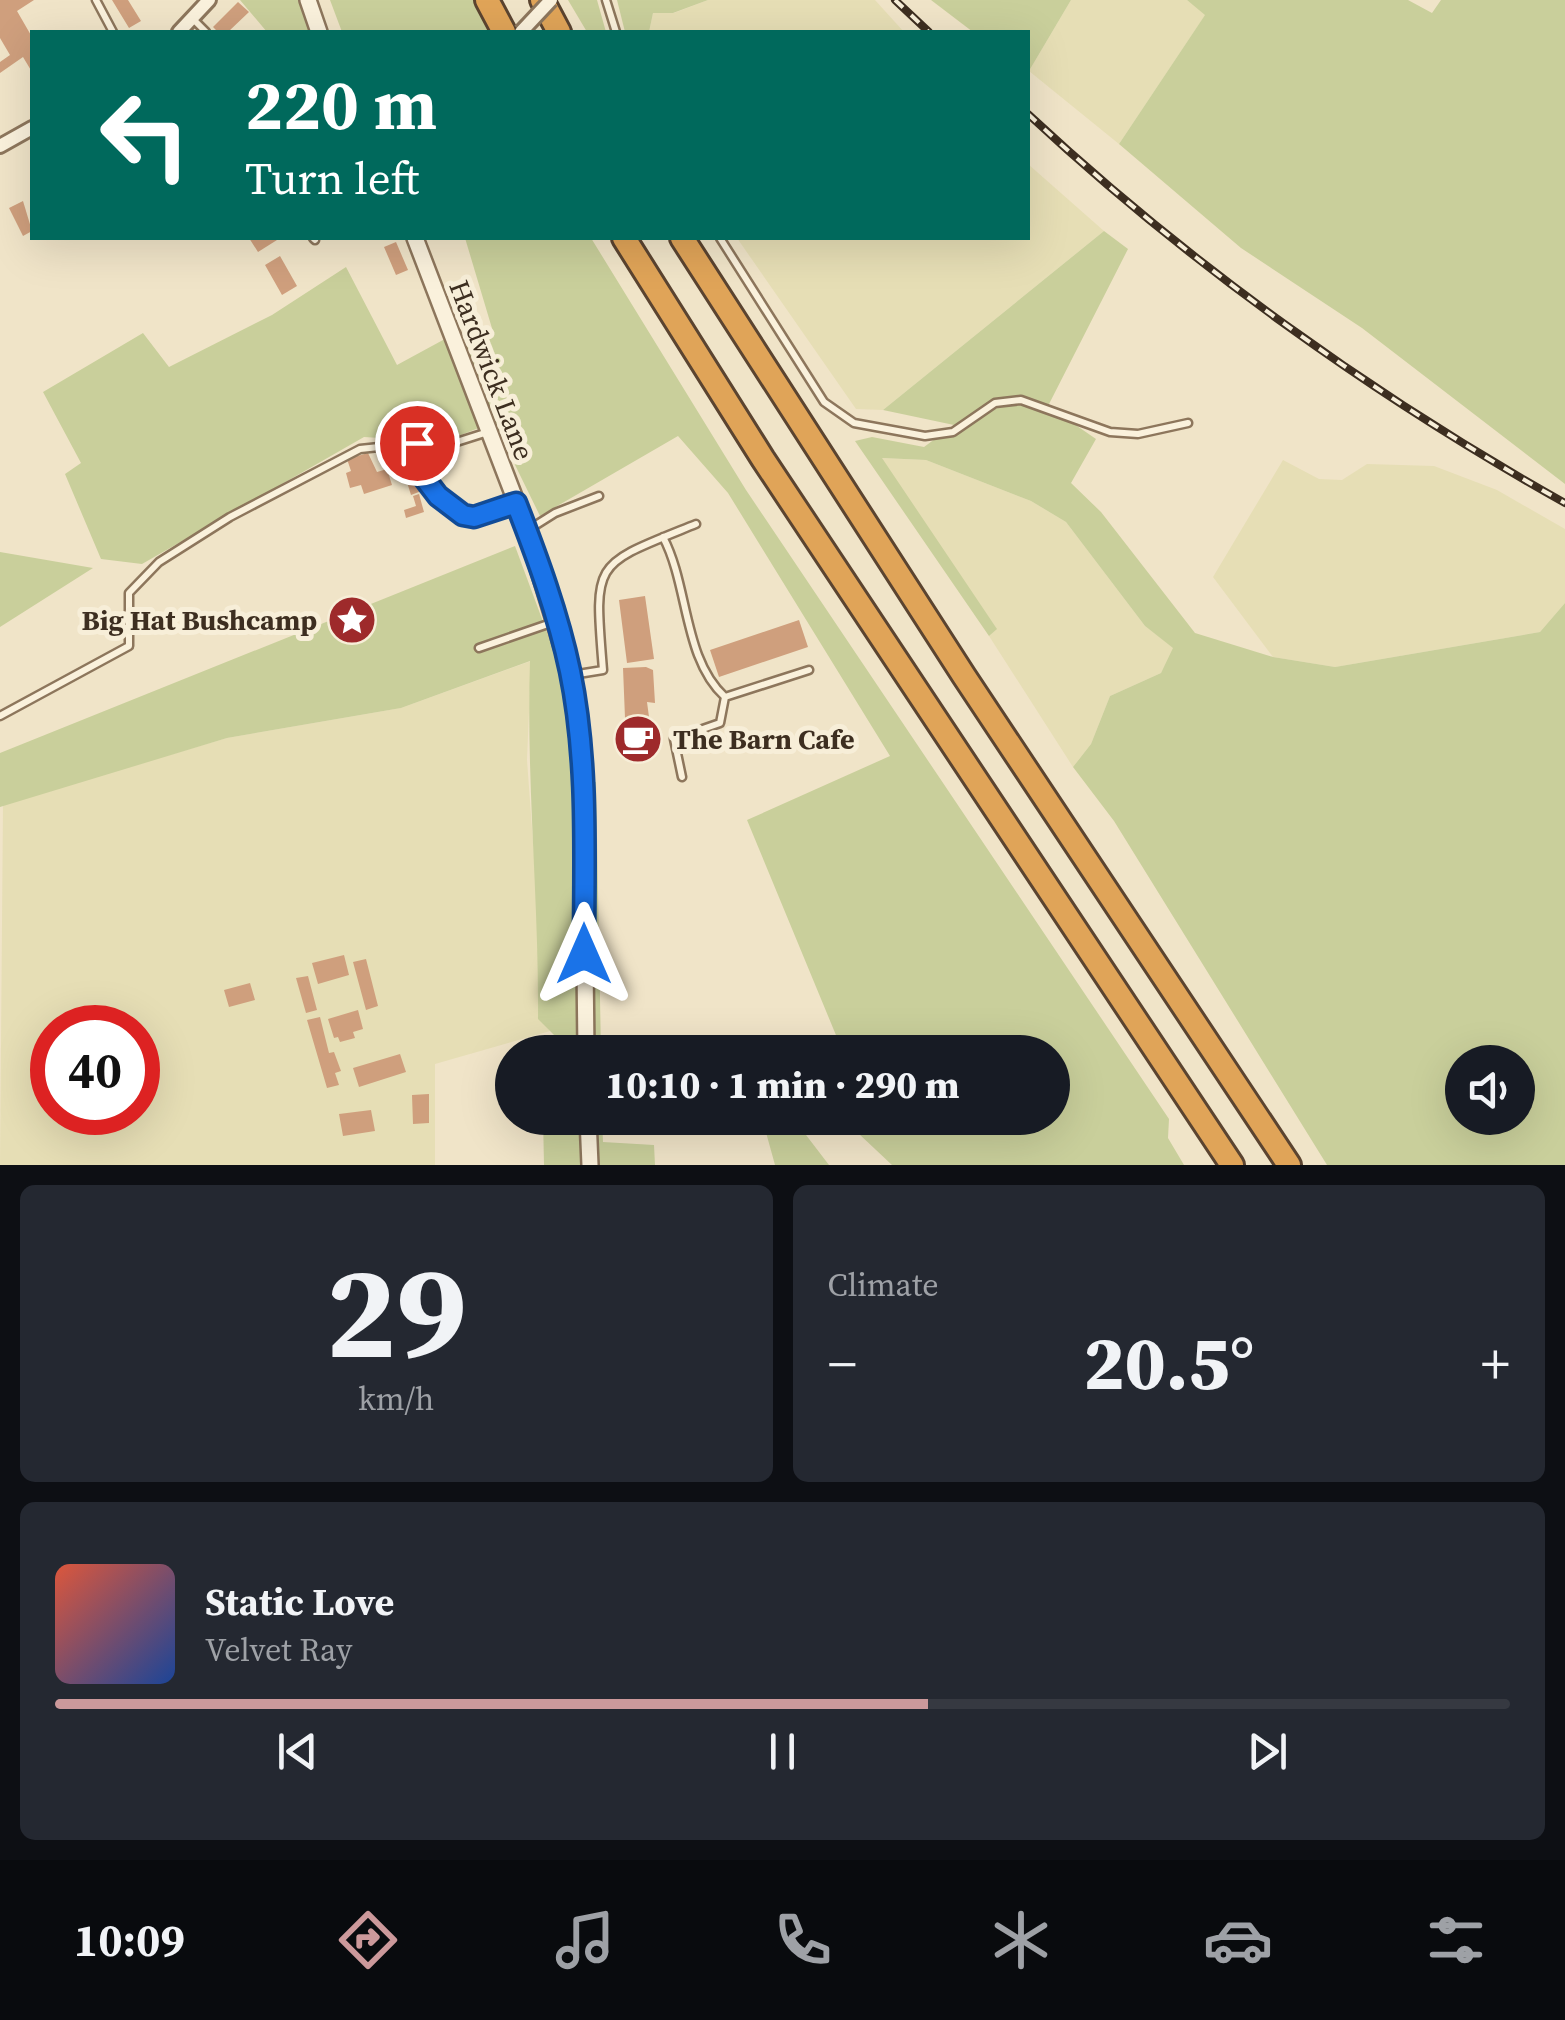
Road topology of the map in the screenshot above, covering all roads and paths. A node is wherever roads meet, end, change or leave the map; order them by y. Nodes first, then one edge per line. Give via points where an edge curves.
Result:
1 (96, 0) edge
2 (209, 0) edge
3 (308, 0) edge
4 (486, 0) edge
5 (542, 0) edge
6 (551, 0) edge
7 (606, 0) edge
8 (192, 18) junction
9 (112, 30) edge
10 (182, 30) edge
11 (204, 30) edge
12 (318, 30) edge
13 (503, 30) edge
14 (522, 30) edge
15 (558, 30) edge
16 (615, 30) edge
17 (30, 129) edge
18 (0, 146) edge
19 (416, 240) edge
20 (625, 240) edge
21 (683, 240) edge
22 (721, 240) edge
23 (1188, 423) dead end
24 (489, 431) junction
25 (425, 452) junction
26 (599, 496) dead end
27 (516, 503) junction
28 (696, 524) dead end
29 (527, 531) junction
30 (663, 537) junction
31 (557, 622) junction
32 (479, 648) dead end
33 (809, 670) dead end
34 (571, 676) junction
35 (725, 697) junction
36 (0, 716) edge
37 (682, 777) dead end
38 (587, 1035) edge
39 (589, 1135) edge
40 (590, 1165) edge
41 (1232, 1165) edge
42 (1289, 1165) edge

1 - 9 lane
2 - 8 street
3 - 12 street
4 - 13 highway
5 - 15 highway
6 - 14 street, bridge
7 - 16 lane
8 - 10 street
8 - 11 lane
17 - 18 street
19 - 24 street, Hardwick Lane
20 - 41 highway via 762,459
21 - 42 highway
22 - 23 lane via 824,402 854,423 926,436 953,432 994,404 1021,400 1110,432 1138,434
24 - 25 lane
24 - 27 street, Hardwick Lane
25 - 27 lane via 422,475 463,515
25 - 36 lane via 417,443 370,445 230,517 140,579 130,593 129,646
26 - 29 lane
27 - 29 street, Hardwick Lane
28 - 30 lane
29 - 31 street, Hardwick Lane
30 - 34 lane via 634,549 600,577 603,670
30 - 35 lane via 676,560 707,681
31 - 32 lane
31 - 34 street, Hardwick Lane
33 - 35 lane
34 - 38 street, Hardwick Lane via 592,953
35 - 37 lane via 720,723 674,739
39 - 40 street

